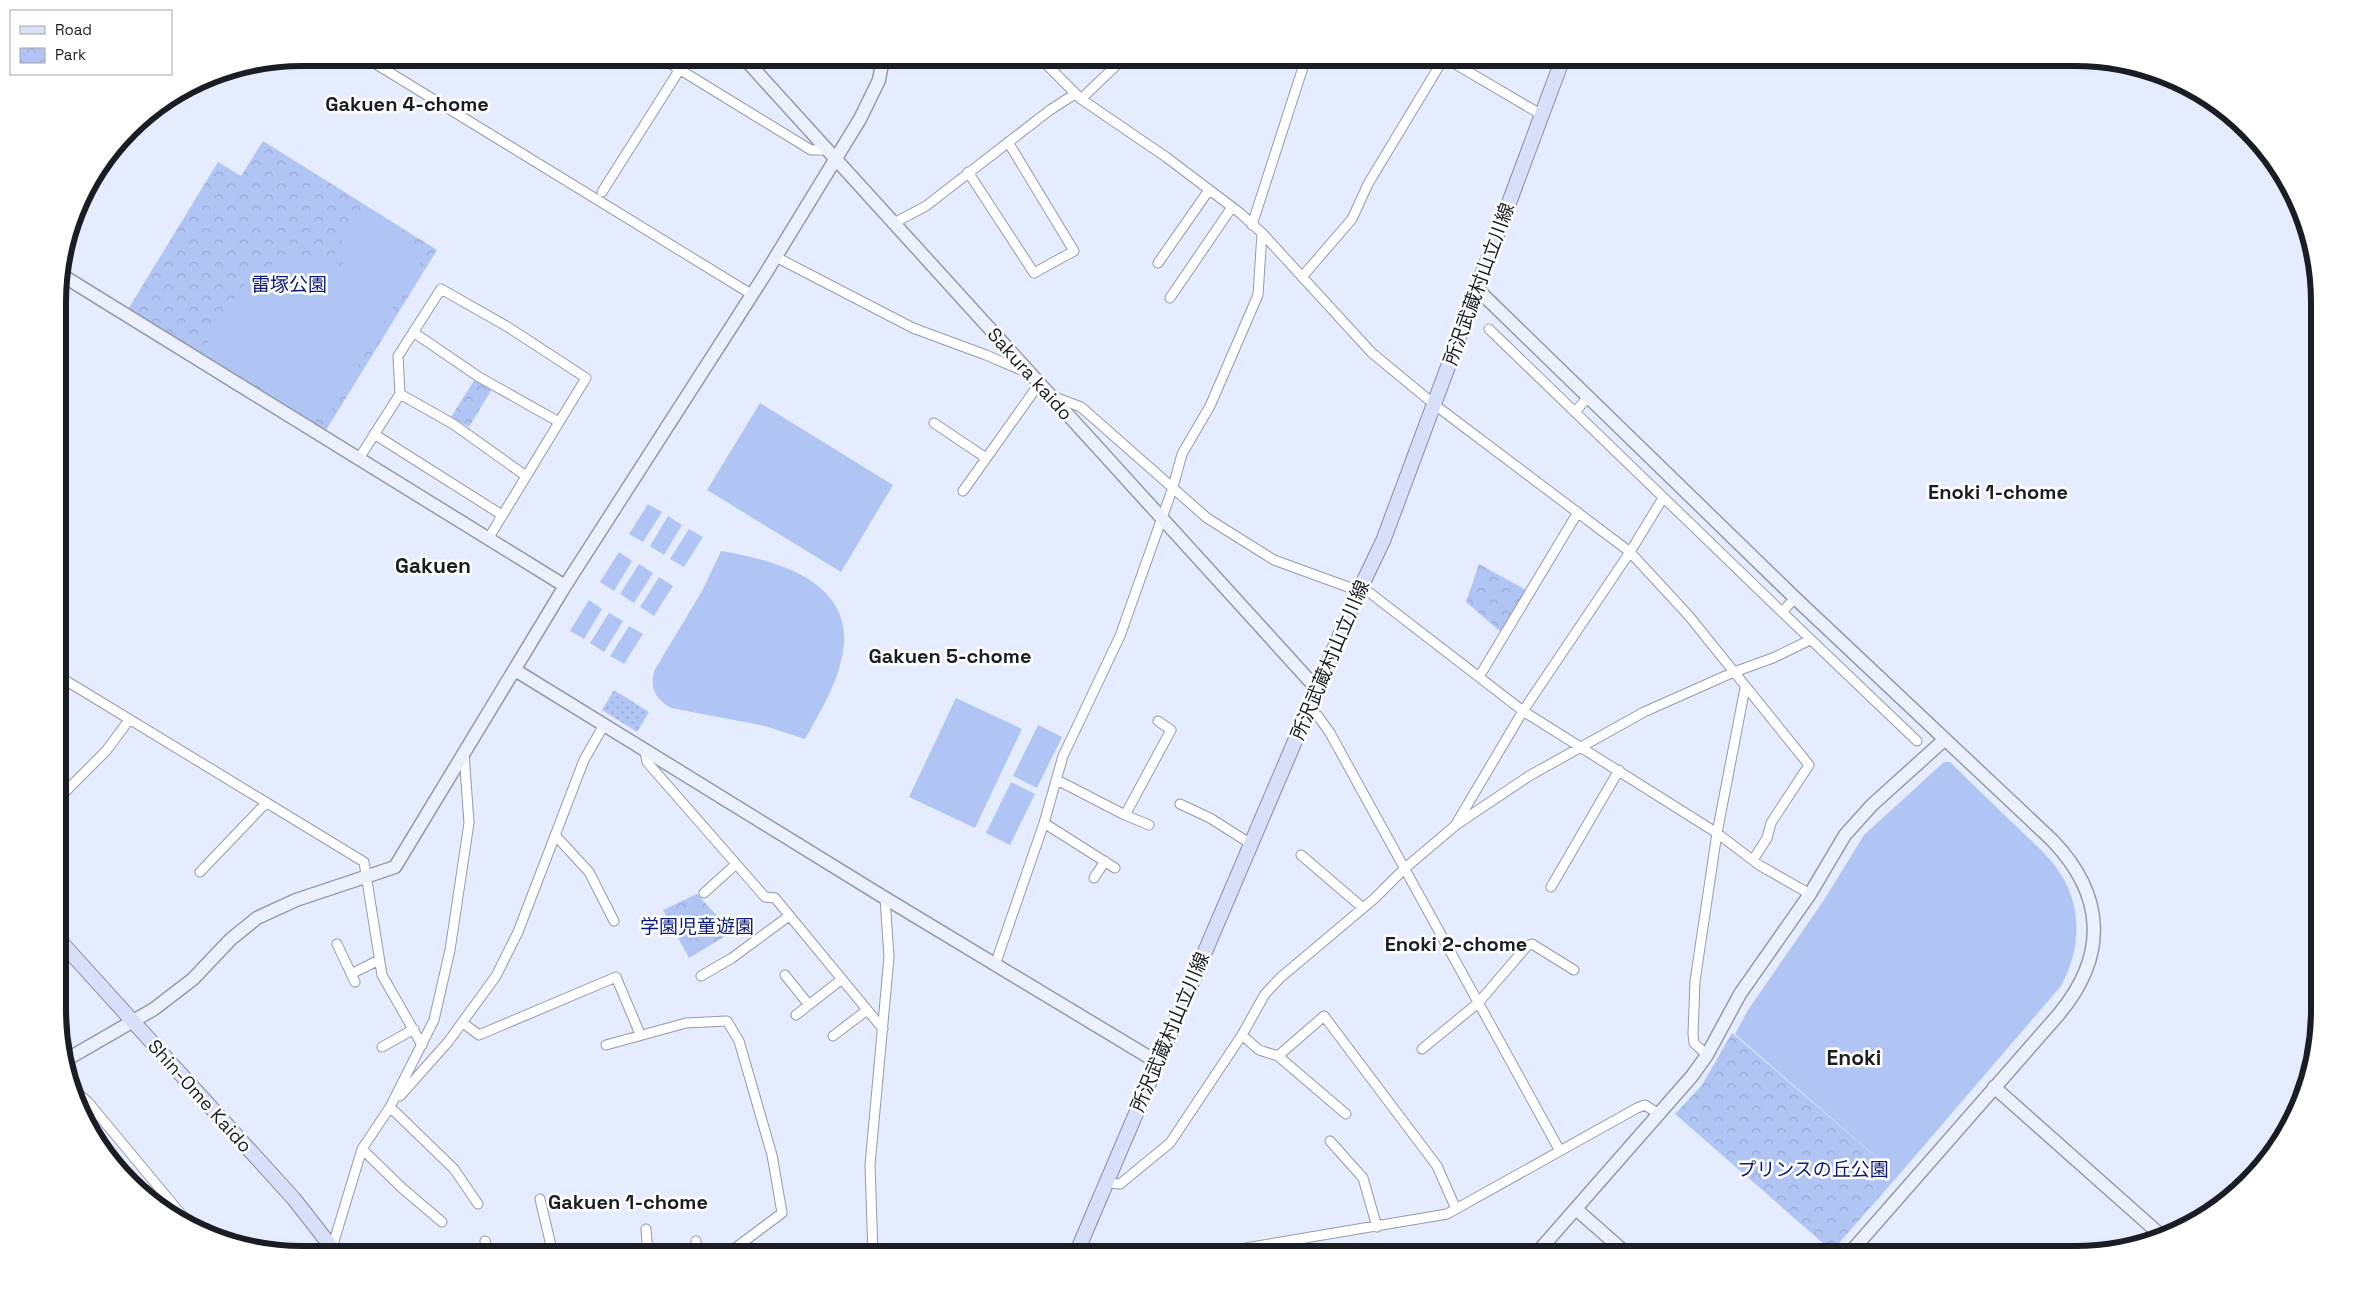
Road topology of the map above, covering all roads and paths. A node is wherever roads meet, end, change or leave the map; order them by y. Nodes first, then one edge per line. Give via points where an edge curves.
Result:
1 (379, 66) edge
2 (675, 66) edge
3 (751, 66) edge
4 (882, 66) edge
5 (1048, 66) edge
6 (1115, 66) edge
7 (1303, 66) edge
8 (1439, 66) edge
9 (1458, 66) edge
10 (1560, 66) edge
11 (680, 69) junction
12 (1078, 97) junction
13 (1542, 115) junction
14 (1008, 142) junction
15 (831, 155) junction
16 (968, 172) junction
17 (1209, 190) junction
18 (602, 192) dead end
19 (1232, 207) junction
20 (894, 223) junction
21 (1252, 225) junction
22 (1262, 233) junction
23 (776, 258) junction
24 (1158, 263) dead end
25 (1302, 278) junction
26 (68, 279) edge
27 (1476, 288) junction
28 (751, 294) junction
29 (1170, 298) dead end
30 (1488, 330) dead end
31 (413, 332) junction
32 (1035, 379) junction
33 (400, 394) junction
34 (1050, 395) junction
35 (1588, 397) junction
36 (1435, 404) junction
37 (1575, 412) junction
38 (559, 422) junction
39 (934, 423) dead end
40 (374, 434) junction
41 (986, 458) junction
42 (358, 460) junction
43 (526, 476) junction
44 (1173, 487) junction
45 (963, 491) dead end
46 (1663, 498) junction
47 (1578, 512) junction
48 (502, 515) junction
49 (1160, 519) junction
50 (488, 539) junction
51 (1630, 552) junction
52 (565, 586) junction
53 (1360, 588) junction
54 (1795, 598) junction
55 (1782, 612) junction
56 (1810, 640) junction
57 (515, 670) junction
58 (1734, 672) junction
59 (1479, 677) junction
60 (66, 681) edge
61 (1745, 688) junction
62 (1317, 689) junction
63 (1308, 710) junction
64 (1524, 711) junction
65 (129, 720) junction
66 (1158, 722) dead end
67 (604, 725) junction
68 (1916, 740) dead end
69 (1944, 740) junction
70 (1580, 746) junction
71 (645, 751) junction
72 (464, 753) junction
73 (1618, 770) junction
74 (1057, 780) junction
75 (66, 792) edge
76 (266, 803) junction
77 (1180, 804) dead end
78 (1125, 815) junction
79 (1044, 823) junction
80 (1456, 824) junction
81 (1149, 825) dead end
82 (1717, 833) junction
83 (555, 835) junction
84 (1251, 844) junction
85 (1301, 855) dead end
86 (1753, 860) junction
87 (1105, 861) junction
88 (735, 865) junction
89 (1115, 868) dead end
90 (1404, 869) junction
91 (200, 872) dead end
92 (367, 876) junction
93 (1094, 878) dead end
94 (1551, 887) dead end
95 (704, 893) dead end
96 (1810, 894) junction
97 (885, 898) junction
98 (1363, 908) junction
99 (789, 916) junction
100 (614, 921) dead end
101 (337, 944) dead end
102 (66, 948) edge
103 (380, 960) junction
104 (995, 965) junction
105 (1574, 970) dead end
106 (784, 975) dead end
107 (700, 976) dead end
108 (842, 979) junction
109 (1478, 1003) junction
110 (809, 1004) junction
111 (867, 1010) junction
112 (796, 1014) dead end
113 (133, 1022) junction
114 (463, 1023) junction
115 (883, 1029) junction
116 (414, 1030) junction
117 (640, 1034) junction
118 (1242, 1035) junction
119 (833, 1036) dead end
120 (606, 1044) dead end
121 (422, 1046) junction
122 (382, 1047) dead end
123 (1422, 1048) dead end
124 (1707, 1055) junction
125 (1278, 1056) junction
126 (71, 1057) edge
127 (1157, 1062) junction
128 (1994, 1087) junction
129 (83, 1098) edge
130 (390, 1107) junction
131 (1346, 1114) dead end
132 (1659, 1114) junction
133 (1330, 1141) dead end
134 (362, 1149) junction
135 (1560, 1151) junction
136 (1106, 1183) junction
137 (540, 1199) dead end
138 (165, 1201) edge
139 (478, 1204) dead end
140 (1456, 1209) junction
141 (1576, 1209) junction
142 (442, 1222) dead end
143 (1377, 1226) junction
144 (646, 1230) dead end
145 (2156, 1231) edge
146 (485, 1241) dead end
147 (696, 1242) dead end
148 (330, 1246) edge
149 (335, 1246) edge
150 (487, 1246) edge
151 (551, 1246) edge
152 (647, 1246) edge
153 (697, 1246) edge
154 (738, 1246) edge
155 (873, 1246) edge
156 (1079, 1246) edge
157 (1258, 1246) edge
158 (1543, 1246) edge
159 (1618, 1246) edge
160 (1856, 1246) edge

1 - 28 street
2 - 11 street
3 - 15 street, Sakura kaido
4 - 15 street via 870,100
5 - 12 street
6 - 12 street
7 - 21 street
8 - 25 street via 1368,184 1352,219
9 - 13 street
10 - 13 main road, 所沢武蔵村山立川線
11 - 15 street via 811,150
11 - 18 street
12 - 14 street
12 - 17 street via 1166,156
13 - 27 main road, 所沢武蔵村山立川線
14 - 16 street
14 - 16 street via 1074,251 1034,273
15 - 20 street, Sakura kaido
15 - 23 street
16 - 20 street via 926,206
17 - 19 street
17 - 24 street
19 - 21 street
19 - 29 street
20 - 32 street, Sakura kaido
21 - 22 street
22 - 25 street
22 - 44 street via 1258,295 1210,406 1182,454
23 - 28 street
23 - 32 street via 913,328 986,355
25 - 36 street via 1372,353
26 - 42 street
27 - 35 street
27 - 36 main road, 所沢武蔵村山立川線
28 - 52 street
30 - 37 street
31 - 33 street via 398,356
31 - 38 street via 479,377
31 - 38 street via 441,289 508,327 586,378
32 - 34 street, Sakura kaido
32 - 41 street
33 - 40 street
33 - 43 street via 453,424
34 - 44 street via 1081,407
34 - 49 street, Sakura kaido
35 - 37 street
35 - 54 street
36 - 47 street
36 - 53 main road, 所沢武蔵村山立川線 via 1383,541
37 - 46 street
38 - 43 street
39 - 41 street
40 - 42 street
40 - 48 street
41 - 45 street
42 - 50 street
43 - 48 street
44 - 49 street
44 - 53 street via 1207,518 1274,560
46 - 51 street
46 - 55 street
47 - 51 street
47 - 59 street
48 - 50 street
49 - 62 street, Sakura kaido
49 - 74 street via 1120,636 1063,756
50 - 52 street
51 - 58 street via 1689,616
51 - 64 street
52 - 57 street
53 - 59 street
53 - 62 main road, 所沢武蔵村山立川線
54 - 55 street
54 - 69 street
55 - 56 street
56 - 58 street
56 - 68 street
57 - 67 street
57 - 72 street
58 - 61 street
58 - 70 street via 1644,712
59 - 64 street
60 - 65 street
61 - 82 street
61 - 86 street via 1808,765 1771,823 1767,838
62 - 63 main road, 所沢武蔵村山立川線
63 - 84 main road, 所沢武蔵村山立川線
63 - 90 street via 1318,716 1330,733
64 - 70 street
64 - 80 street
65 - 75 street via 106,751
65 - 76 street
66 - 78 street via 1171,730
67 - 71 street
67 - 83 street via 584,760
69 - 96 street via 1862,815
69 - 128 street via 2070,858 2087,890 2092,911 2094,938 2087,969 2076,991
70 - 73 street
70 - 80 street
71 - 88 street via 647,762
71 - 97 street
72 - 92 street via 395,867
72 - 121 street via 469,823 462,875 434,1020
73 - 82 street
73 - 94 street
74 - 78 street
74 - 79 street
76 - 91 street
76 - 92 street via 364,862
77 - 84 street via 1210,818
78 - 81 street
79 - 87 street
79 - 104 street
80 - 90 street
82 - 86 street
82 - 124 street via 1695,981 1694,1043
83 - 100 street via 589,872
83 - 114 street via 518,932 496,976
84 - 127 main road, 所沢武蔵村山立川線
85 - 98 street
86 - 96 street
87 - 89 street
87 - 93 street
88 - 95 street
88 - 99 street via 765,897 774,898
90 - 98 street
90 - 109 street
92 - 103 street
92 - 113 street via 296,900 257,918 192,979
96 - 124 street via 1740,994
97 - 104 street
97 - 115 street via 889,957
98 - 118 street via 1280,978 1265,994
99 - 107 street via 732,958
99 - 108 street
101 - 103 street via 353,978
102 - 113 main road, Shin-Ome Kaido
103 - 116 street via 382,975
104 - 127 street
105 - 109 street via 1532,944 1528,945
106 - 110 street
108 - 110 street
108 - 111 street
109 - 123 street
109 - 135 street
110 - 112 street
111 - 115 street
111 - 119 street
113 - 126 street
113 - 148 main road, Shin-Ome Kaido via 294,1200
114 - 117 street via 479,1035 616,977
114 - 130 street
115 - 155 street via 870,1165
116 - 121 street
116 - 122 street
117 - 120 street
117 - 154 street via 686,1022 727,1021 739,1041 772,1155 782,1214
118 - 125 street via 1259,1050
118 - 136 street via 1170,1143 1120,1184
121 - 130 street
124 - 132 street
125 - 131 street
125 - 140 street via 1324,1016 1437,1166
127 - 136 main road, 所沢武蔵村山立川線
128 - 145 street
128 - 160 street
129 - 138 street
130 - 134 street
130 - 139 street via 454,1169
132 - 135 street via 1645,1105
132 - 141 street
133 - 143 street via 1363,1178
134 - 142 street
134 - 149 street
135 - 140 street
136 - 156 main road, 所沢武蔵村山立川線
137 - 151 street
140 - 143 street
141 - 158 street
141 - 159 street
143 - 157 street
144 - 152 street
146 - 150 street
147 - 153 street

